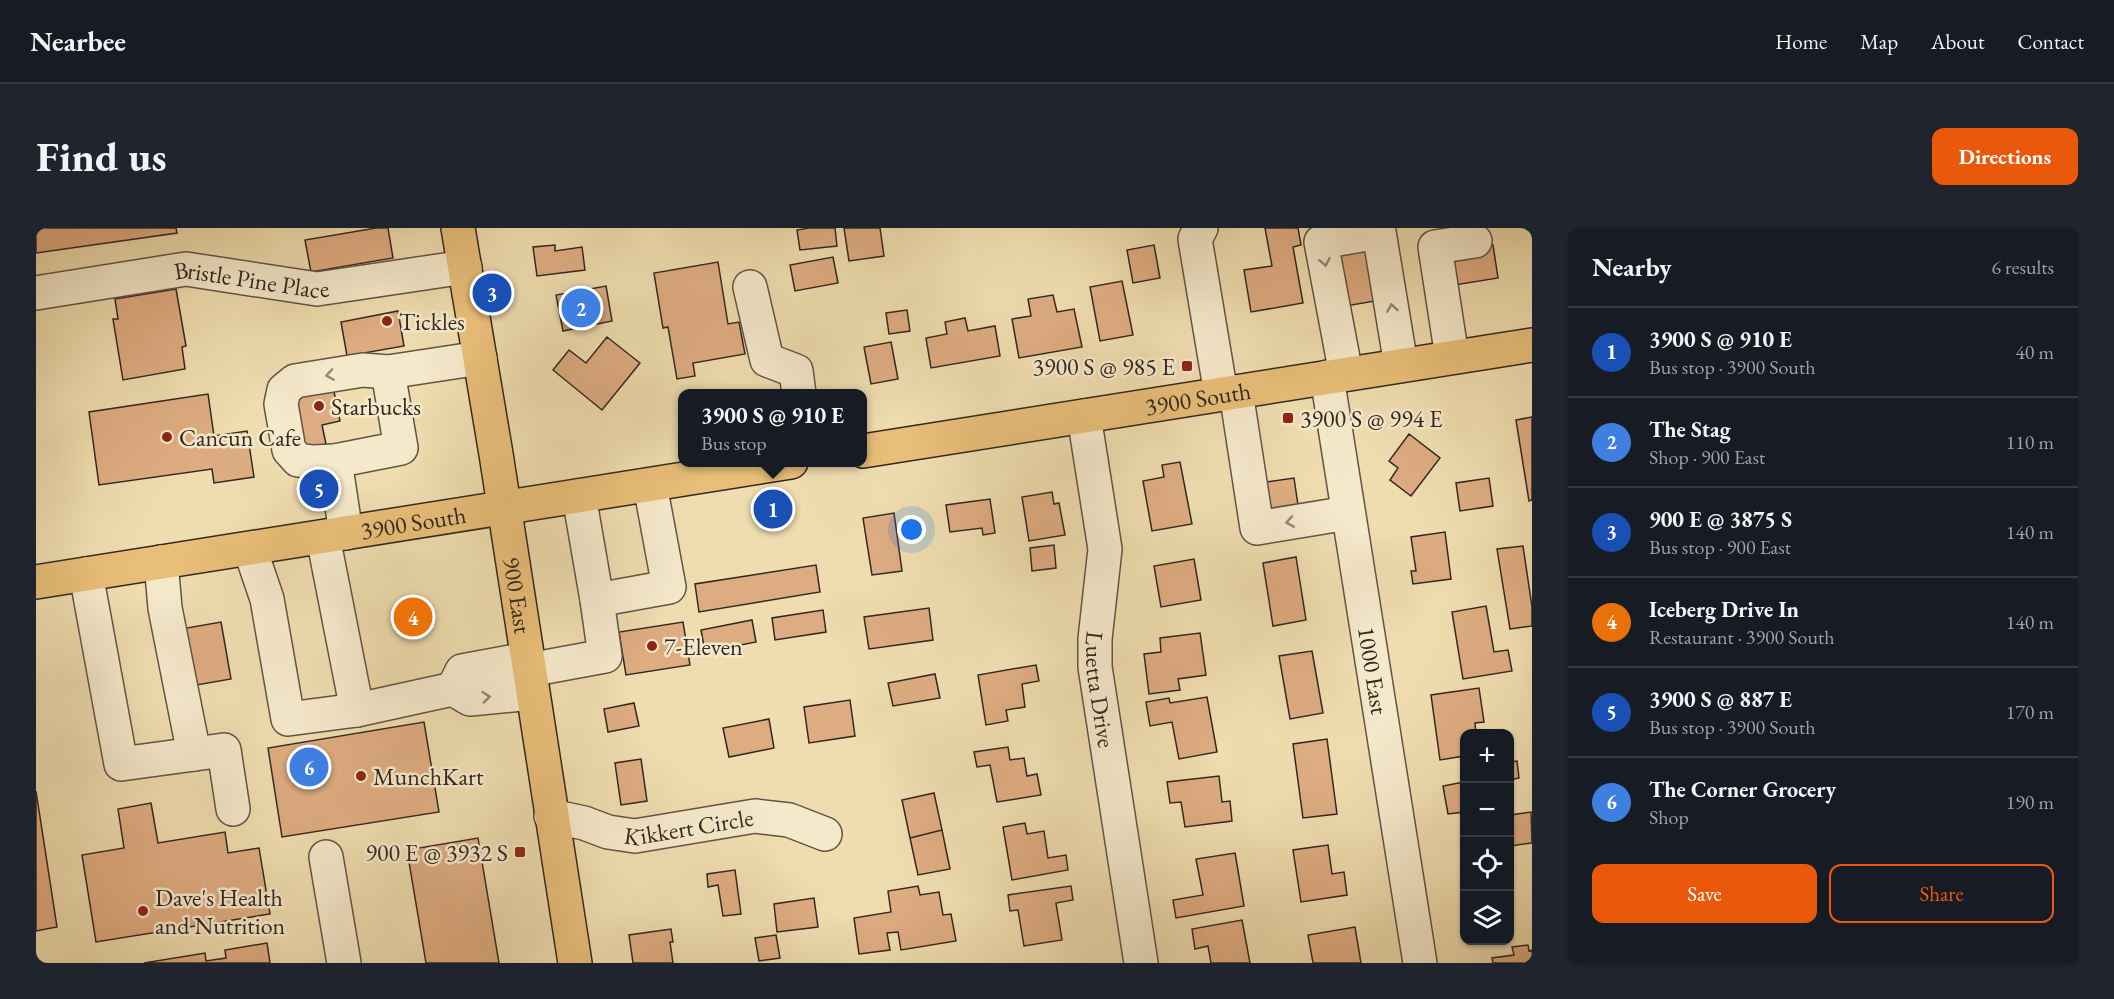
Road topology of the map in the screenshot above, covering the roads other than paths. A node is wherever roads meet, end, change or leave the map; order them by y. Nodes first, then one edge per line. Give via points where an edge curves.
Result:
1 (458, 228) edge
2 (1201, 228) edge
3 (1475, 241) dead end
4 (465, 267) junction
5 (750, 287) dead end
6 (36, 293) edge
7 (1532, 345) edge
8 (1452, 357) junction
9 (480, 358) junction
10 (1401, 366) junction
11 (388, 372) junction
12 (1336, 376) junction
13 (798, 389) edge
14 (1228, 393) junction
15 (1084, 416) junction
16 (867, 450) edge
17 (335, 461) junction
18 (760, 467) edge
19 (650, 485) junction
20 (579, 496) junction
21 (504, 508) junction
22 (1348, 513) junction
23 (335, 535) junction
24 (250, 549) junction
25 (161, 562) junction
26 (86, 574) junction
27 (36, 582) edge
28 (597, 600) junction
29 (529, 674) junction
30 (357, 710) junction
31 (194, 754) junction
32 (233, 808) dead end
33 (551, 816) junction
34 (825, 834) dead end
35 (326, 857) dead end
36 (344, 963) edge
37 (575, 963) edge
38 (1141, 963) edge
39 (1420, 963) edge

1 - 4 main road, 900 East
2 - 14 street via 1195,239
3 - 8 street via 1435,247
4 - 6 street, Bristle Pine Place via 317,289 186,269
4 - 9 main road, 900 East
5 - 13 street via 768,360 796,371
7 - 8 main road, 3900 South
8 - 10 main road, 3900 South
9 - 11 street
9 - 21 main road, 900 East
10 - 12 main road, 3900 South
10 -> 12 street, 1000 East via 1379,232 1321,242
11 - 17 street via 401,448
11 -> 17 street via 363,370 295,381 284,390 281,404 289,450 298,460
12 - 14 main road, 3900 South
12 - 22 street, 1000 East
14 - 15 main road, 3900 South
22 -> 14 street via 1257,528
15 - 16 main road, 3900 South
15 - 38 street, Luetta Drive via 1105,549 1095,667
17 - 23 street
18 - 19 main road, 3900 South
19 - 20 main road, 3900 South
19 - 28 street via 669,587
20 - 21 main road, 3900 South
20 - 28 street
21 - 23 main road, 3900 South
21 - 29 main road, 900 East
22 - 39 street, 1000 East
23 - 24 main road, 3900 South
23 - 30 street
24 - 25 main road, 3900 South
24 - 30 street via 267,599 288,719
25 - 26 main road, 3900 South
25 - 31 street via 165,608
26 - 27 main road, 3900 South
26 - 31 street via 121,764
28 - 29 street via 605,656
29 - 30 street via 462,671 453,689
29 - 33 main road, 900 East
31 - 32 street via 224,750
33 - 34 street, Kikkert Circle via 635,836 755,816 789,820
33 - 37 main road, 900 East
35 - 36 street

